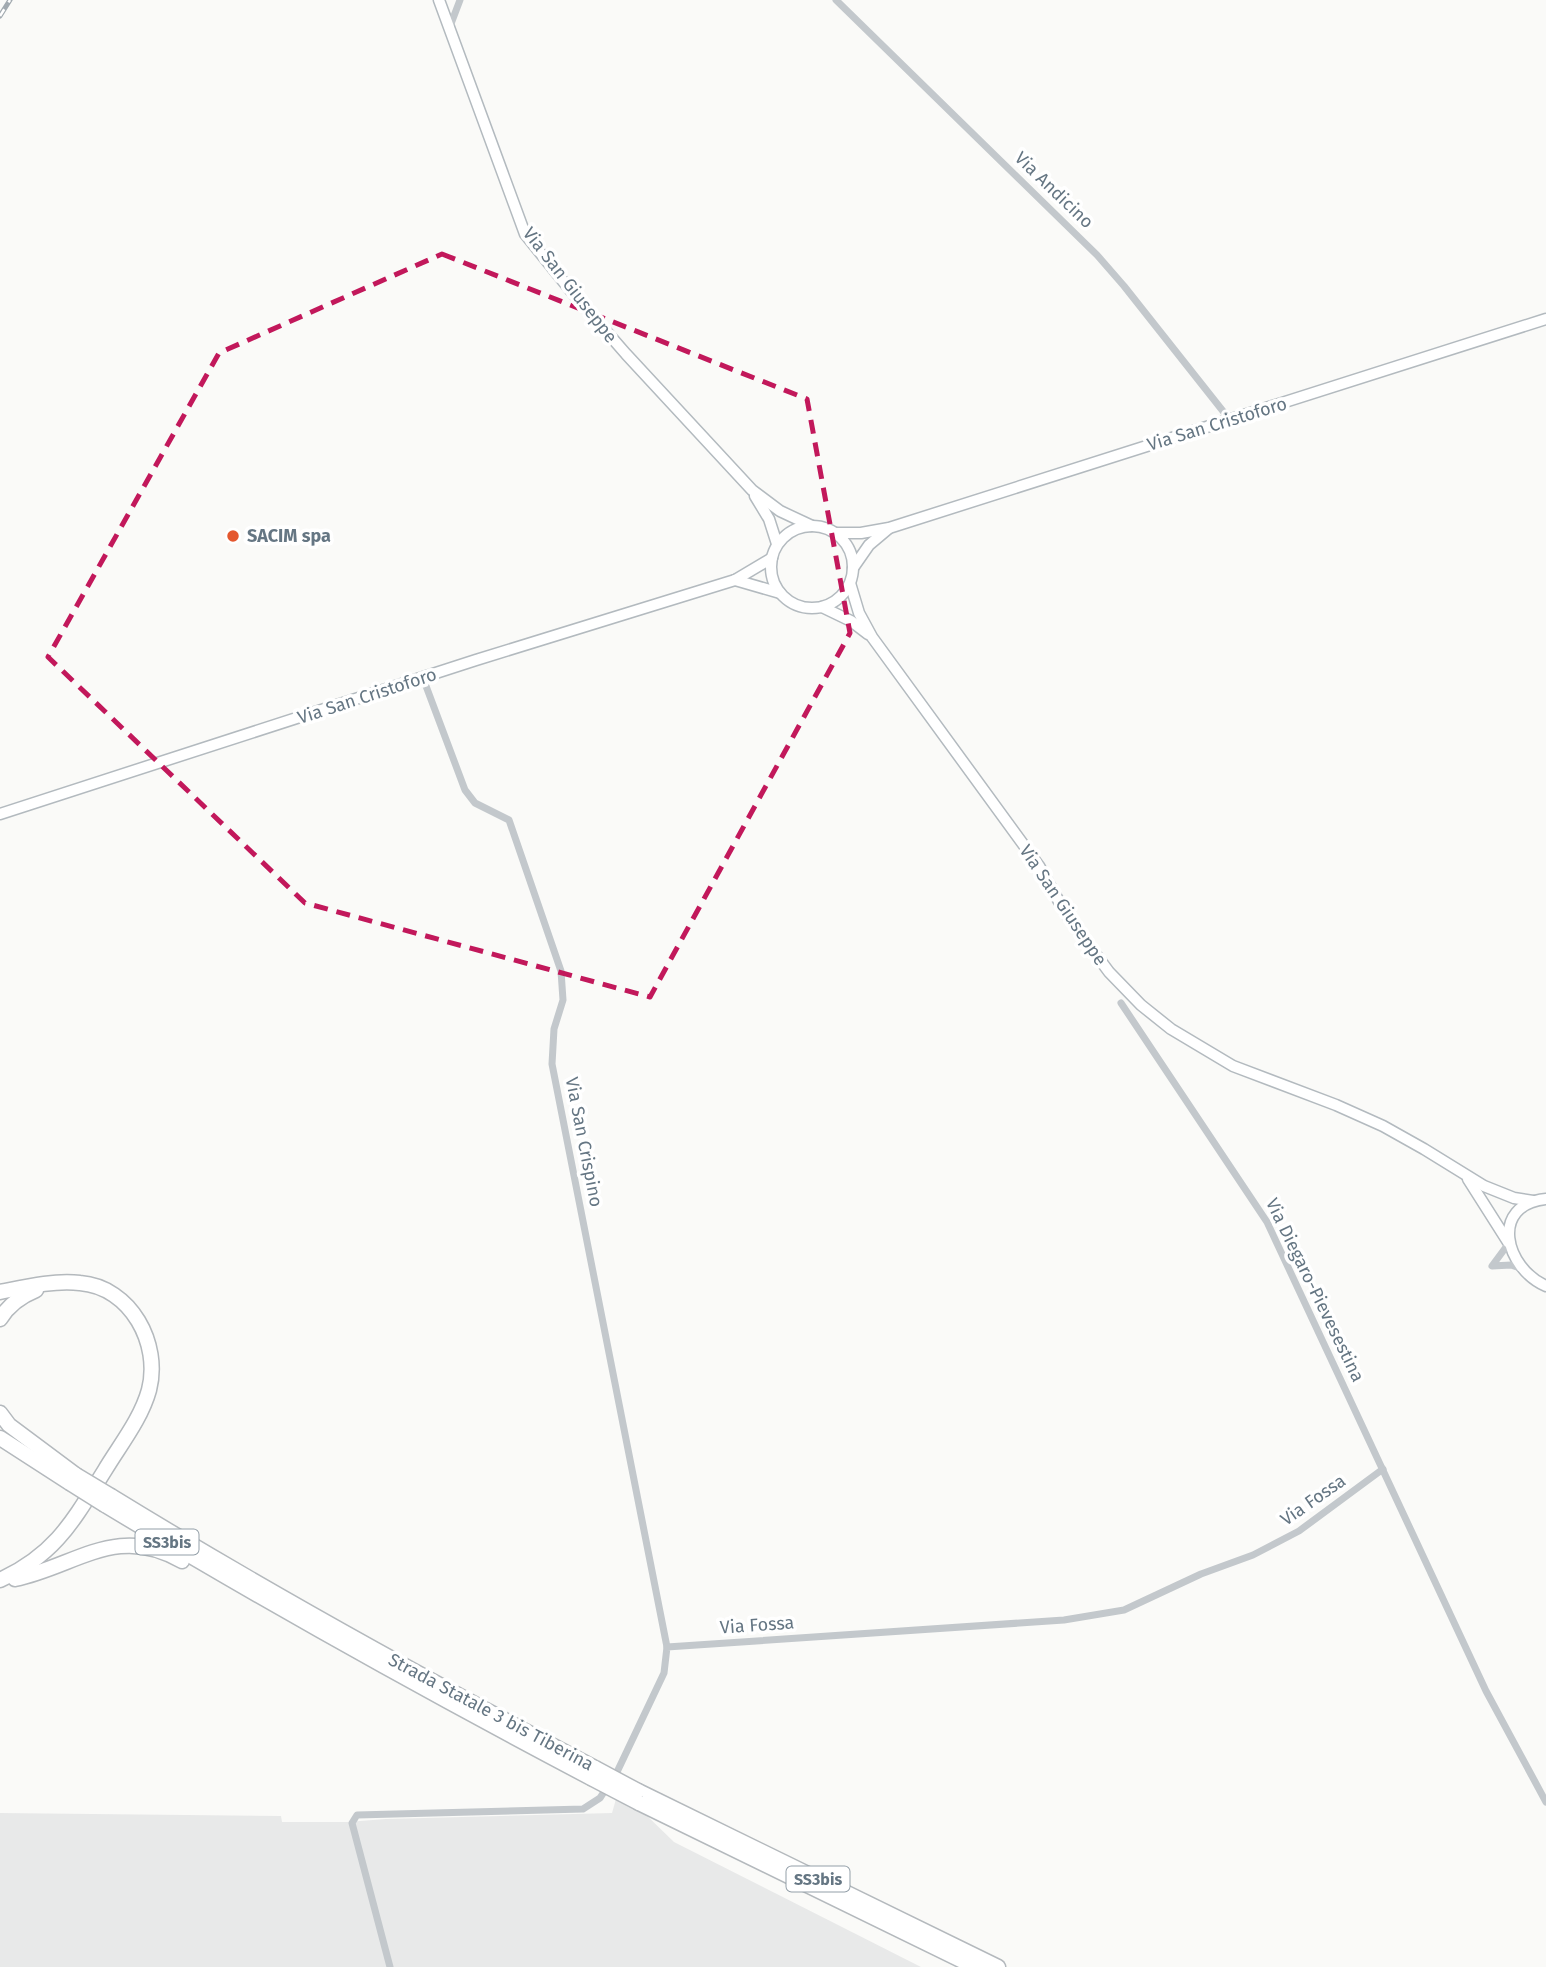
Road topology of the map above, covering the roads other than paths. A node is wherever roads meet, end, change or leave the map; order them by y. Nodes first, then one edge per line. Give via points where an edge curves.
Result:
1 (439, 0) edge
2 (460, 0) edge
3 (836, 0) edge
4 (449, 30) junction
5 (1546, 319) edge
6 (1230, 421) junction
7 (752, 490) junction
8 (812, 526) junction
9 (889, 528) junction
10 (835, 533) junction
11 (778, 544) junction
12 (772, 558) junction
13 (853, 569) junction
14 (735, 580) junction
15 (850, 583) junction
16 (780, 593) junction
17 (822, 607) junction
18 (872, 637) junction
19 (423, 678) junction
20 (0, 814) edge
21 (1121, 1003) dead end
22 (1466, 1177) junction
23 (1546, 1199) edge
24 (1533, 1201) junction
25 (1509, 1244) junction
26 (1492, 1266) junction
27 (1483, 1269) dead end
28 (1524, 1270) junction
29 (54, 1283) junction
30 (1546, 1286) edge
31 (0, 1292) edge
32 (0, 1320) edge
33 (0, 1413) edge
34 (0, 1426) edge
35 (0, 1438) edge
36 (1383, 1469) junction
37 (73, 1479) junction
38 (229, 1574) junction
39 (0, 1582) edge
40 (667, 1647) junction
41 (638, 1797) junction
42 (1546, 1802) edge
43 (390, 1967) edge
44 (975, 1967) edge
45 (998, 1967) edge

1 - 4 main road, Via San Giuseppe
2 - 4 street
3 - 6 street, Via Andicino via 1097,255
4 - 7 main road, Via San Giuseppe via 525,234 626,354
5 - 6 main road, Via San Cristoforo
6 - 9 main road, Via San Cristoforo
7 - 8 main road, Via San Giuseppe via 780,511
7 - 11 main road, Via San Giuseppe
8 - 10 main road
8 - 11 main road via 792,531
9 - 10 main road, Via San Cristoforo
9 - 13 main road, Via San Cristoforo via 869,545
10 - 13 main road via 848,548
11 - 12 main road
12 - 14 main road, Via San Cristoforo
12 - 16 main road via 771,570
13 - 15 main road
14 - 16 main road
14 - 19 main road, Via San Cristoforo
15 - 17 main road via 839,598
15 - 18 main road, Via San Giuseppe
16 - 17 main road via 799,606
17 - 18 main road, Via San Giuseppe
18 - 22 main road, Via San Giuseppe via 1039,866 1073,924 1141,1005 1233,1066 1383,1126
19 - 20 main road, Via San Cristoforo
19 - 40 street, Via San Crispino via 465,790 475,803 509,820 561,971 563,1000 554,1028 552,1064
21 - 36 street, Via Diegaro-Pievesestina via 1267,1222
22 - 24 main road, Via San Giuseppe
22 - 25 main road, Via San Giuseppe
23 - 24 main road
24 - 25 main road via 1511,1223
25 - 26 street
25 - 28 main road, Via San Giuseppe
26 - 27 street
26 - 28 street
28 - 30 main road
29 - 31 highway
29 - 32 highway via 24,1296
29 - 39 highway via 82,1283 107,1291 127,1306 142,1325 150,1346 149,1391 139,1415 71,1524 39,1558
33 - 37 highway
34 - 37 highway, Strada Statale 3 bis Tiberina / SS3bis
35 - 37 highway, Strada Statale 3 bis Tiberina / SS3bis
36 - 40 street, Via Fossa via 1299,1531 1124,1610 1064,1620
36 - 42 street via 1486,1691
37 - 38 highway, Strada Statale 3 bis Tiberina / SS3bis, bridge
38 - 39 highway via 199,1571 144,1547 113,1546
38 - 41 highway, Strada Statale 3 bis Tiberina / SS3bis, bridge
40 - 43 street via 664,1673 617,1772 600,1798 583,1809 357,1815 352,1823
41 - 44 highway, Strada Statale 3 bis Tiberina / SS3bis
41 - 45 highway, Strada Statale 3 bis Tiberina / SS3bis

